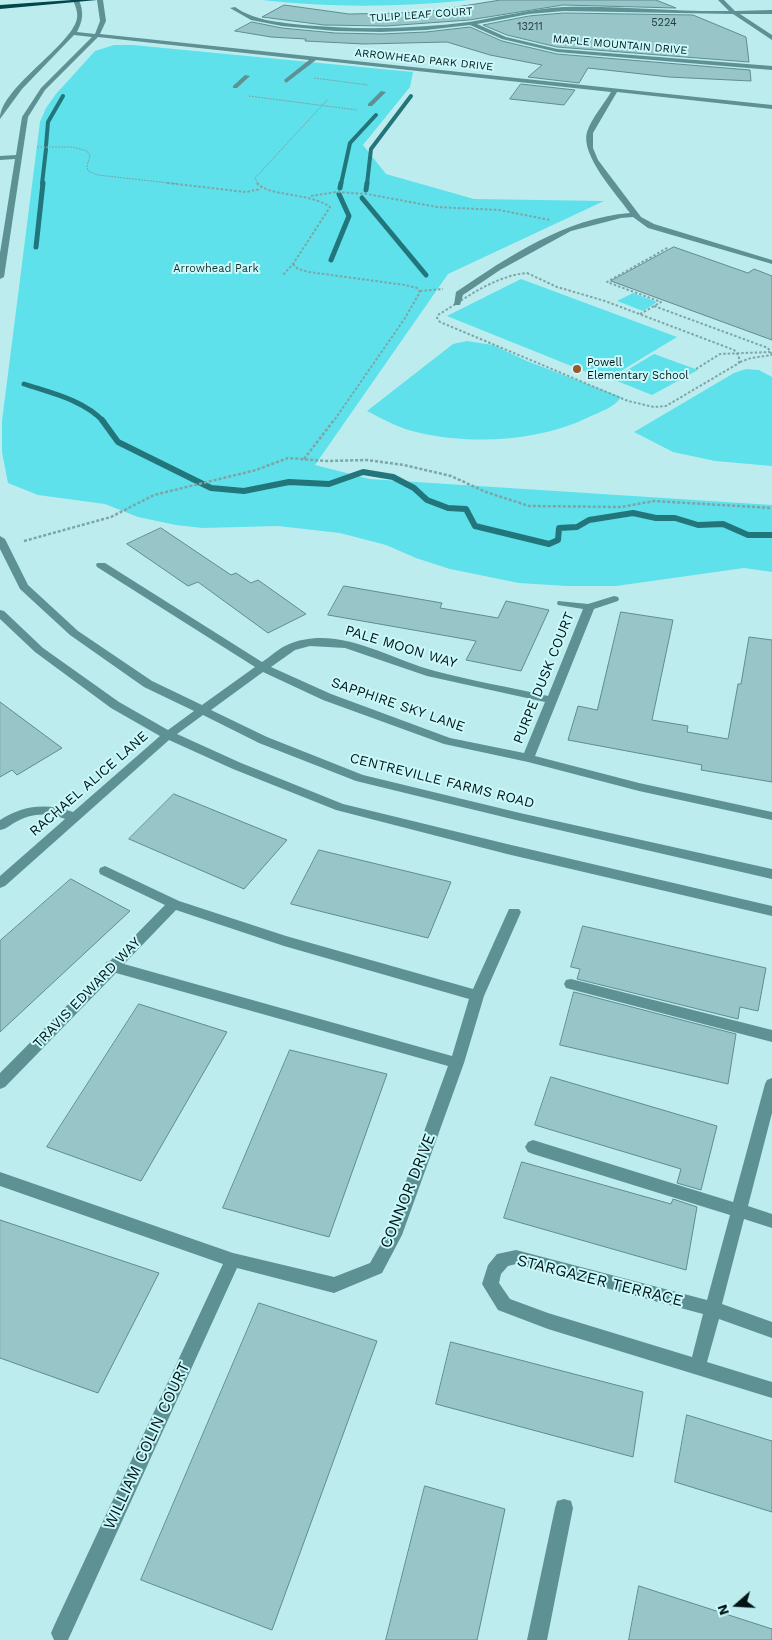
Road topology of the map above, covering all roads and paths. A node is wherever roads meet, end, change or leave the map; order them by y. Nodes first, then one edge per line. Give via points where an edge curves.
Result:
1 (0, 0) edge
2 (6, 0) edge
3 (94, 0) edge
4 (100, 0) edge
5 (721, 0) edge
6 (76, 1) edge
7 (0, 7) edge
8 (233, 8) dead end
9 (734, 12) junction
10 (772, 12) edge
11 (471, 23) junction
12 (73, 34) junction
13 (96, 35) junction
14 (772, 38) edge
15 (314, 58) junction
16 (772, 68) edge
17 (247, 76) dead end
18 (308, 78) dead end
19 (286, 81) dead end
20 (376, 86) dead end
21 (235, 87) dead end
22 (615, 90) junction
23 (383, 92) dead end
24 (246, 95) dead end
25 (328, 99) dead end
26 (370, 104) dead end
27 (321, 106) junction
28 (772, 107) edge
29 (359, 110) dead end
30 (0, 117) edge
31 (19, 148) junction
32 (18, 157) junction
33 (0, 158) edge
34 (261, 189) junction
35 (311, 196) junction
36 (635, 215) junction
37 (557, 220) dead end
38 (687, 237) junction
39 (772, 262) edge
40 (293, 264) junction
41 (282, 276) dead end
42 (0, 277) edge
43 (458, 304) junction
44 (654, 306) junction
45 (640, 314) junction
46 (737, 354) junction
47 (771, 354) edge
48 (740, 363) junction
49 (696, 369) dead end
50 (304, 460) junction
51 (772, 508) edge
52 (0, 539) edge
53 (24, 542) dead end
54 (101, 566) dead end
55 (614, 599) dead end
56 (562, 602) dead end
57 (588, 607) junction
58 (0, 613) edge
59 (262, 667) junction
60 (551, 700) junction
61 (201, 711) junction
62 (168, 735) junction
63 (528, 758) junction
64 (772, 816) edge
65 (74, 817) junction
66 (0, 826) edge
67 (105, 871) dead end
68 (3, 874) edge
69 (772, 874) edge
70 (174, 904) junction
71 (772, 911) edge
72 (514, 912) dead end
73 (112, 966) junction
74 (571, 984) dead end
75 (477, 996) junction
76 (772, 1036) edge
77 (457, 1063) junction
78 (0, 1083) edge
79 (772, 1084) edge
80 (534, 1147) dead end
81 (0, 1179) edge
82 (738, 1210) junction
83 (772, 1221) edge
84 (233, 1260) junction
85 (713, 1309) junction
86 (772, 1330) edge
87 (698, 1365) junction
88 (772, 1390) edge
89 (564, 1508) dead end
90 (61, 1633) dead end
91 (537, 1640) edge

1 - 2 main road
3 - 6 main road
4 - 13 street via 103,21
5 - 9 street
6 - 7 main road
6 - 12 street via 80,21
8 - 11 street, TULIP LEAF COURT via 255,19 312,28 379,30
9 - 10 street, TULIP LEAF COURT
9 - 11 street, TULIP LEAF COURT via 564,9
9 - 14 street
11 - 16 street, MAPLE MOUNTAIN DRIVE via 500,37 555,50
12 - 13 street, ARROWHEAD PARK DRIVE
12 - 30 street via 20,88
13 - 15 street, ARROWHEAD PARK DRIVE
13 - 31 street via 43,89 25,116
15 - 19 street
15 - 22 street, ARROWHEAD PARK DRIVE
17 - 21 street
18 - 20 path
22 - 28 street, ARROWHEAD PARK DRIVE
22 - 36 street via 588,139 595,160
23 - 26 street
24 - 27 path
25 - 27 path
27 - 29 path
27 - 34 path via 257,174 255,183
31 - 32 street
31 - 34 path via 73,147 87,151 90,156 88,171 98,175 246,192
32 - 33 street
32 - 42 street
34 - 35 path
35 - 37 path via 336,192 367,194 437,207 499,210
35 - 40 path via 330,208
36 - 38 street via 643,223
36 - 43 street via 568,229 470,285 459,294
38 - 39 street
38 - 44 path via 606,282 661,302
40 - 41 path
40 - 50 path via 309,272 405,284 420,292
43 - 45 path via 501,280 527,273 557,287
43 - 48 path via 438,316 438,320 640,405 666,406
44 - 45 path
44 - 47 path via 768,348
45 - 46 path via 734,350
46 - 47 path
46 - 48 path
46 - 49 path via 720,354
47 - 48 path
50 - 51 path via 367,460 404,465 451,476 529,506 621,507 654,501
50 - 53 path via 288,458 256,470 154,495 111,517
52 - 61 street, CENTREVILLE FARMS ROAD via 24,587 74,633 148,684
54 - 59 street, SAPPHIRE SKY LANE
55 - 57 street, PURPE DUSK COURT
56 - 57 street
57 - 60 street, PURPE DUSK COURT
58 - 62 street via 39,650 115,705
59 - 60 street, PALE MOON WAY via 291,647 331,641 430,674
59 - 61 street, PALE MOON WAY
59 - 63 street, SAPPHIRE SKY LANE via 327,697 448,741
60 - 63 street, PURPE DUSK COURT
61 - 62 street, RACHAEL ALICE LANE
61 - 69 street, CENTREVILLE FARMS ROAD via 263,740 360,778
62 - 65 street, RACHAEL ALICE LANE
62 - 71 street via 340,807
63 - 64 street, SAPPHIRE SKY LANE via 639,787
65 - 66 street via 54,809 38,809 15,816
65 - 68 street, RACHAEL ALICE LANE
67 - 70 street
70 - 73 street, TRAVIS EDWARD WAY
70 - 75 street via 284,941
72 - 75 street, CONNOR DRIVE
73 - 77 street
73 - 78 street, TRAVIS EDWARD WAY
74 - 76 street
75 - 77 street, CONNOR DRIVE
77 - 84 street, CONNOR DRIVE via 394,1235 376,1268 334,1285
79 - 82 street
80 - 82 street
81 - 84 street, CONNOR DRIVE
82 - 83 street
82 - 85 street
84 - 90 street, WILLIAM COLIN COURT
85 - 86 street, STARGAZER TERRACE
85 - 87 street
85 - 87 street, STARGAZER TERRACE via 516,1258 503,1259 494,1270 490,1284 504,1305
87 - 88 street, STARGAZER TERRACE
89 - 91 street

